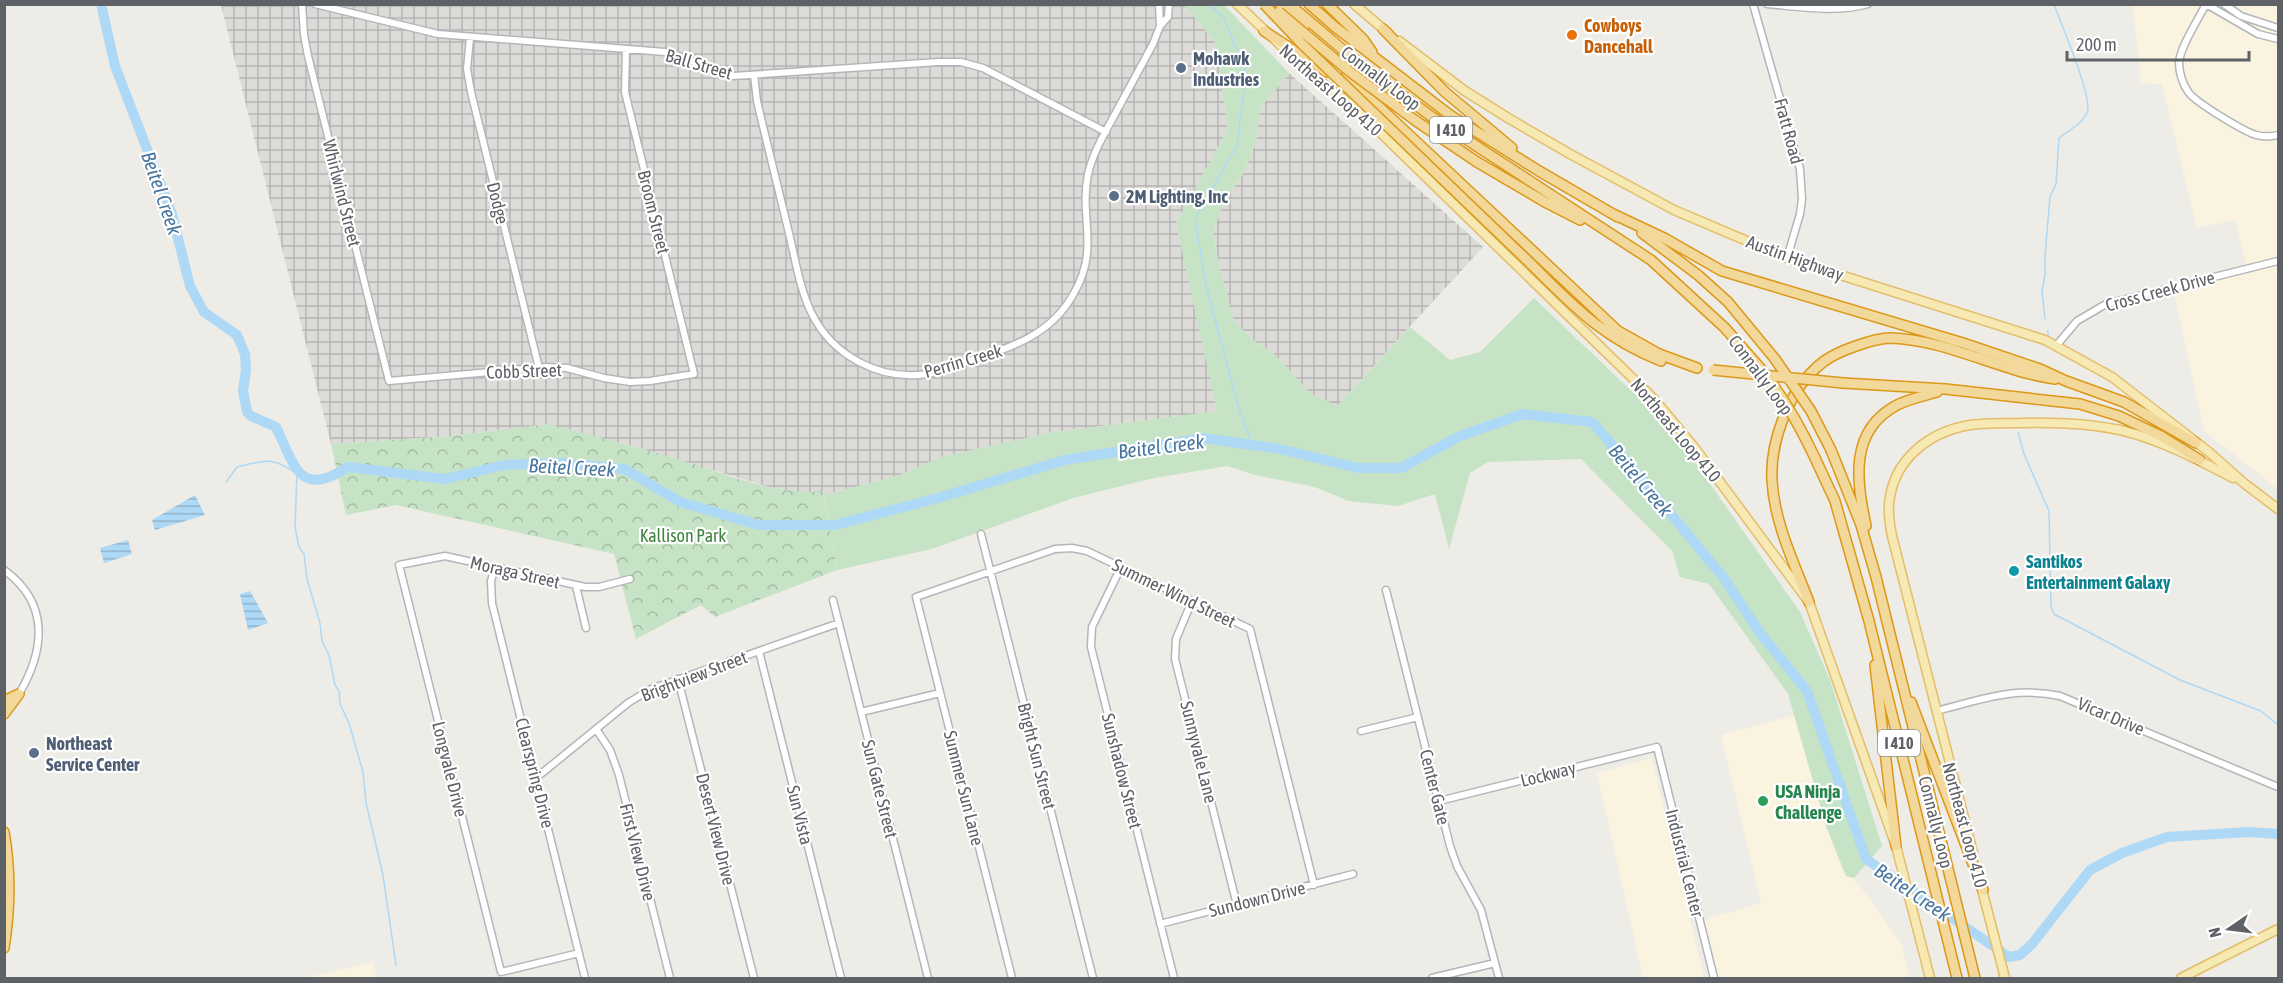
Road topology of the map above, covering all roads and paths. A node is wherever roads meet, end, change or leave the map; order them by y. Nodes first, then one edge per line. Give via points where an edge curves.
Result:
1 (302, 4) edge
2 (315, 4) edge
3 (1159, 4) edge
4 (1169, 4) edge
5 (1237, 4) edge
6 (1264, 4) edge
7 (1270, 4) edge
8 (1280, 4) edge
9 (1289, 4) edge
10 (1309, 4) edge
11 (1327, 4) edge
12 (1354, 4) edge
13 (1754, 4) edge
14 (1767, 4) edge
15 (1868, 4) edge
16 (2206, 4) edge
17 (2224, 4) edge
18 (1160, 26) junction
19 (2278, 28) edge
20 (1383, 29) junction
21 (1263, 31) junction
22 (470, 38) junction
23 (2278, 39) edge
24 (626, 49) junction
25 (1381, 63) junction
26 (754, 75) junction
27 (1373, 101) junction
28 (1106, 132) junction
29 (2278, 135) edge
30 (1539, 171) junction
31 (1613, 214) junction
32 (1622, 242) junction
33 (1787, 258) junction
34 (2278, 261) edge
35 (2056, 346) junction
36 (539, 368) junction
37 (1697, 368) junction
38 (694, 374) joint
39 (388, 381) joint
40 (2066, 381) junction
41 (1945, 389) junction
42 (2196, 443) junction
43 (2200, 460) junction
44 (2245, 484) junction
45 (2278, 509) edge
46 (981, 534) dead end
47 (399, 565) joint
48 (495, 567) junction
49 (1121, 567) junction
50 (4, 570) edge
51 (991, 572) junction
52 (1876, 577) junction
53 (630, 579) dead end
54 (576, 586) junction
55 (1386, 590) dead end
56 (916, 597) joint
57 (833, 600) dead end
58 (1192, 601) junction
59 (1809, 602) junction
60 (1869, 621) junction
61 (839, 623) junction
62 (586, 628) dead end
63 (1917, 636) joint
64 (759, 651) junction
65 (1894, 657) junction
66 (678, 679) junction
67 (940, 693) junction
68 (19, 694) junction
69 (4, 701) edge
70 (1936, 711) junction
71 (861, 712) junction
72 (4, 714) edge
73 (1418, 717) junction
74 (596, 729) junction
75 (1361, 731) dead end
76 (1657, 747) joint
77 (536, 778) junction
78 (2278, 787) edge
79 (1439, 801) junction
80 (4, 832) edge
81 (1896, 846) junction
82 (1353, 874) dead end
83 (1314, 885) junction
84 (1983, 890) junction
85 (1237, 904) junction
86 (1160, 924) junction
87 (2278, 929) edge
88 (4, 948) edge
89 (579, 953) junction
90 (1495, 963) junction
91 (585, 978) edge
92 (670, 978) edge
93 (754, 978) edge
94 (841, 978) edge
95 (928, 978) edge
96 (1012, 978) edge
97 (1093, 978) edge
98 (1174, 978) edge
99 (1432, 978) edge
100 (1499, 978) edge
101 (1714, 978) edge
102 (1930, 978) edge
103 (1957, 978) edge
104 (1975, 978) edge
105 (2005, 978) edge
106 (2181, 978) edge

1 - 39 street, Whirlwind Street via 308,56
2 - 22 street, Ball Street
3 - 18 street, Perrin Creek
4 - 18 street, Perrin Creek via 1168,17
5 - 21 main road, Northeast Loop 410
6 - 37 highway, bridge via 1573,306 1616,340 1661,361
7 - 32 highway, bridge via 1416,121 1545,202
8 - 27 highway
9 - 32 highway, Connally Loop / I 410 via 1367,70 1432,117
10 - 25 highway
11 - 25 highway, I 410
12 - 20 main road, Austin Highway
13 - 33 street, Fratt Road via 1800,169 1800,214
14 - 15 street via 1826,9
16 - 23 street via 2258,34
16 - 29 street via 2180,59 2186,88 2203,105 2250,132 2267,137
17 - 19 street via 2241,16
18 - 28 street, Perrin Creek
20 - 30 highway via 1445,92
20 - 33 main road, Austin Highway via 1465,91 1570,154 1674,210
21 - 27 highway
21 - 59 main road, Northeast Loop 410 via 1353,106 1655,400
22 - 24 street, Ball Street
22 - 36 street, Dodge via 467,69 471,92
24 - 26 street, Ball Street via 682,56 727,75
24 - 38 street, Broom Street via 625,92
25 - 30 highway, Connally Loop / I 410 via 1450,115
26 - 28 street, Ball Street via 961,62 994,73
26 - 28 street, Perrin Creek via 757,101 811,313 824,333 849,356 891,373 937,372 1010,347 1037,334 1060,314 1074,294 1087,259 1086,182
27 - 37 highway via 1618,331 1659,354
30 - 31 highway, Connally Loop / I 410
31 - 40 highway via 1722,271 1963,343
31 - 52 highway, Connally Loop / I 410, bridge via 1698,275 1728,302 1775,359 1811,411 1831,450 1861,525
32 - 60 highway, Connally Loop / I 410, bridge via 1651,260 1689,293 1725,328 1778,391 1835,501
33 - 35 main road, Austin Highway via 2030,334
34 - 35 street, Cross Creek Drive via 2106,304 2077,321
35 - 42 main road, Austin Highway via 2112,376
36 - 38 street, Cobb Street via 567,368 630,382
36 - 39 street, Cobb Street
37 - 41 highway, bridge
40 - 42 highway via 2124,402
40 - 59 highway via 1925,342 1890,338 1840,352 1815,368 1799,388 1781,424 1772,462 1778,515
41 - 43 highway via 2080,404 2120,416
41 - 52 highway via 1895,406 1874,425 1862,446 1857,475
42 - 44 main road, Austin Highway
43 - 44 main road, Austin Highway
43 - 63 main road, Austin Highway via 2122,430 2092,426 1997,423 1937,434 1905,461 1895,478 1889,506 1892,536
44 - 45 main road, Austin Highway
46 - 51 street, Bright Sun Street
47 - 48 street, Moraga Street via 446,556
47 - 89 street, Longvale Drive via 501,972
48 - 54 street, Moraga Street
48 - 77 street, Clearspring Drive via 491,597
49 - 51 street, Summer Wind Street via 1087,551 1067,547
49 - 58 street, Summer Wind Street
49 - 86 street, Sunshadow Street via 1092,627 1091,647
50 - 68 street via 28,594 39,626 36,658
51 - 56 street, Summer Wind Street
51 - 97 street, Bright Sun Street
52 - 65 highway, Connally Loop / I 410
53 - 54 street, Moraga Street via 599,587
54 - 62 street
55 - 73 street, Center Gate
56 - 67 street, Summer Sun Lane
57 - 61 street, Sun Gate Street
58 - 83 street, Summer Wind Street via 1250,629
58 - 85 street, Sunnyvale Lane via 1176,639 1175,659
59 - 81 main road, Northeast Loop 410
60 - 81 highway
60 - 103 highway, Connally Loop / I 410
61 - 64 street, Brightview Street
61 - 71 street, Sun Gate Street
63 - 70 main road, Northeast Loop 410
64 - 66 street, Brightview Street
64 - 94 street, Sun Vista
65 - 84 highway
65 - 104 highway, Connally Loop / I 410
66 - 74 street, Brightview Street via 639,695
66 - 93 street, Desert View Drive
67 - 71 street
67 - 96 street, Summer Sun Lane
68 - 69 highway
68 - 72 highway
70 - 78 street, Vicar Drive via 2010,692 2054,694
70 - 84 main road, Northeast Loop 410
71 - 95 street, Sun Gate Street
73 - 75 street
73 - 79 street, Center Gate
74 - 77 street, Brightview Street
74 - 92 street, First View Drive via 610,750 619,775
76 - 79 street, Lockway
76 - 101 street, Industrial Center
77 - 89 street, Clearspring Drive
79 - 90 street, Center Gate via 1450,846 1481,910
80 - 88 highway via 9,904
81 - 102 main road, Northeast Loop 410
82 - 83 street, Sundown Drive
83 - 85 street, Sundown Drive
84 - 105 main road, Northeast Loop 410
85 - 86 street, Sundown Drive
86 - 98 street, Sunshadow Street
87 - 106 main road
89 - 91 street, Clearspring Drive
90 - 99 street
90 - 100 street, Center Gate

